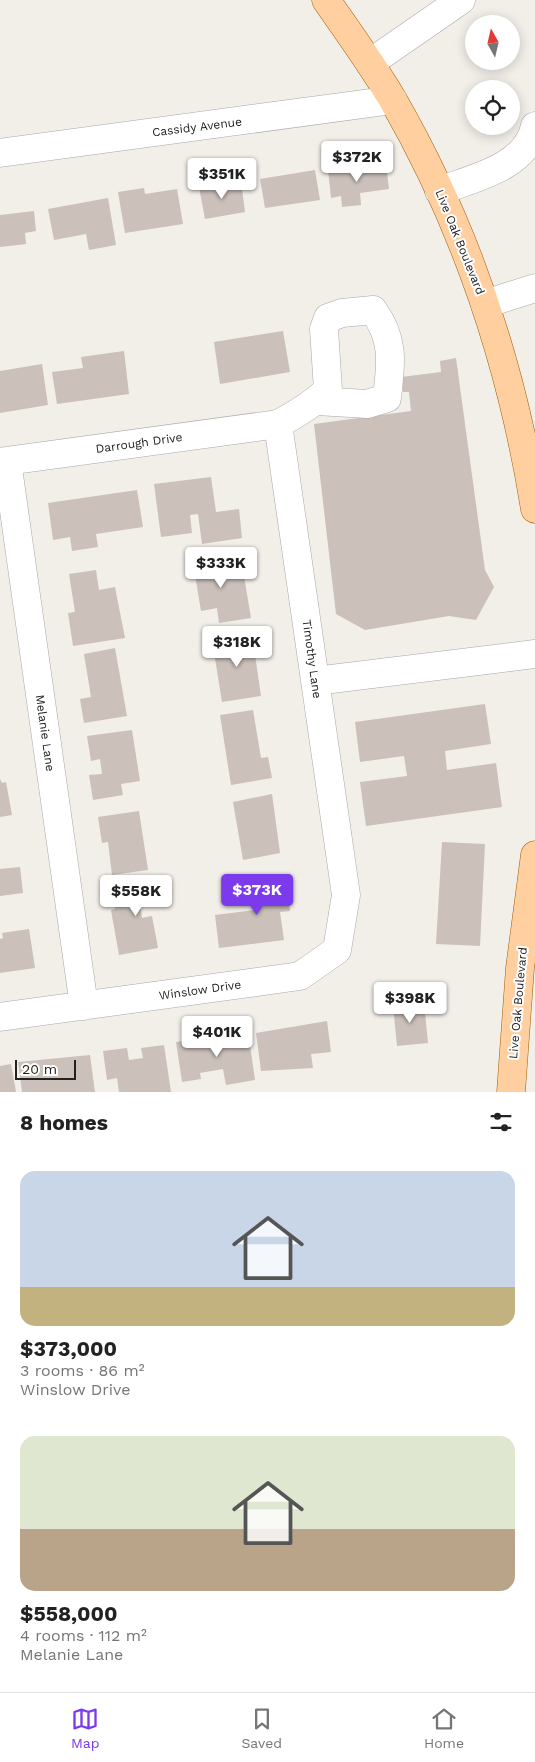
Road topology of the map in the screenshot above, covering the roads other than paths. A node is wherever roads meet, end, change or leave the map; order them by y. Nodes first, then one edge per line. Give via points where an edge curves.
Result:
1 (326, 0) edge
2 (461, 0) edge
3 (370, 64) junction
4 (393, 100) junction
5 (531, 142) edge
6 (0, 153) edge
7 (439, 192) junction
8 (535, 288) edge
9 (485, 304) junction
10 (317, 401) dead end
11 (278, 424) junction
12 (528, 432) edge
13 (4, 462) edge
14 (535, 509) edge
15 (535, 654) edge
16 (315, 681) junction
17 (535, 855) edge
18 (346, 894) joint
19 (84, 1006) junction
20 (0, 1017) edge
21 (511, 1092) edge

1 - 3 main road, Live Oak Boulevard
2 - 3 street
3 - 4 main road, Live Oak Boulevard
4 - 6 street, Cassidy Avenue
4 - 7 main road, Live Oak Boulevard
5 - 7 street via 520,156
7 - 9 main road, Live Oak Boulevard
8 - 9 street
9 - 12 main road, Live Oak Boulevard
10 - 11 street, Darrough Drive
11 - 13 street, Darrough Drive
11 - 16 street, Timothy Lane
12 - 14 main road, Live Oak Boulevard
13 - 19 street, Melanie Lane
15 - 16 street
16 - 18 street, Timothy Lane
17 - 21 main road, Live Oak Boulevard via 520,968
18 - 19 street, Winslow Drive via 337,950 300,976
19 - 20 street, Winslow Drive

